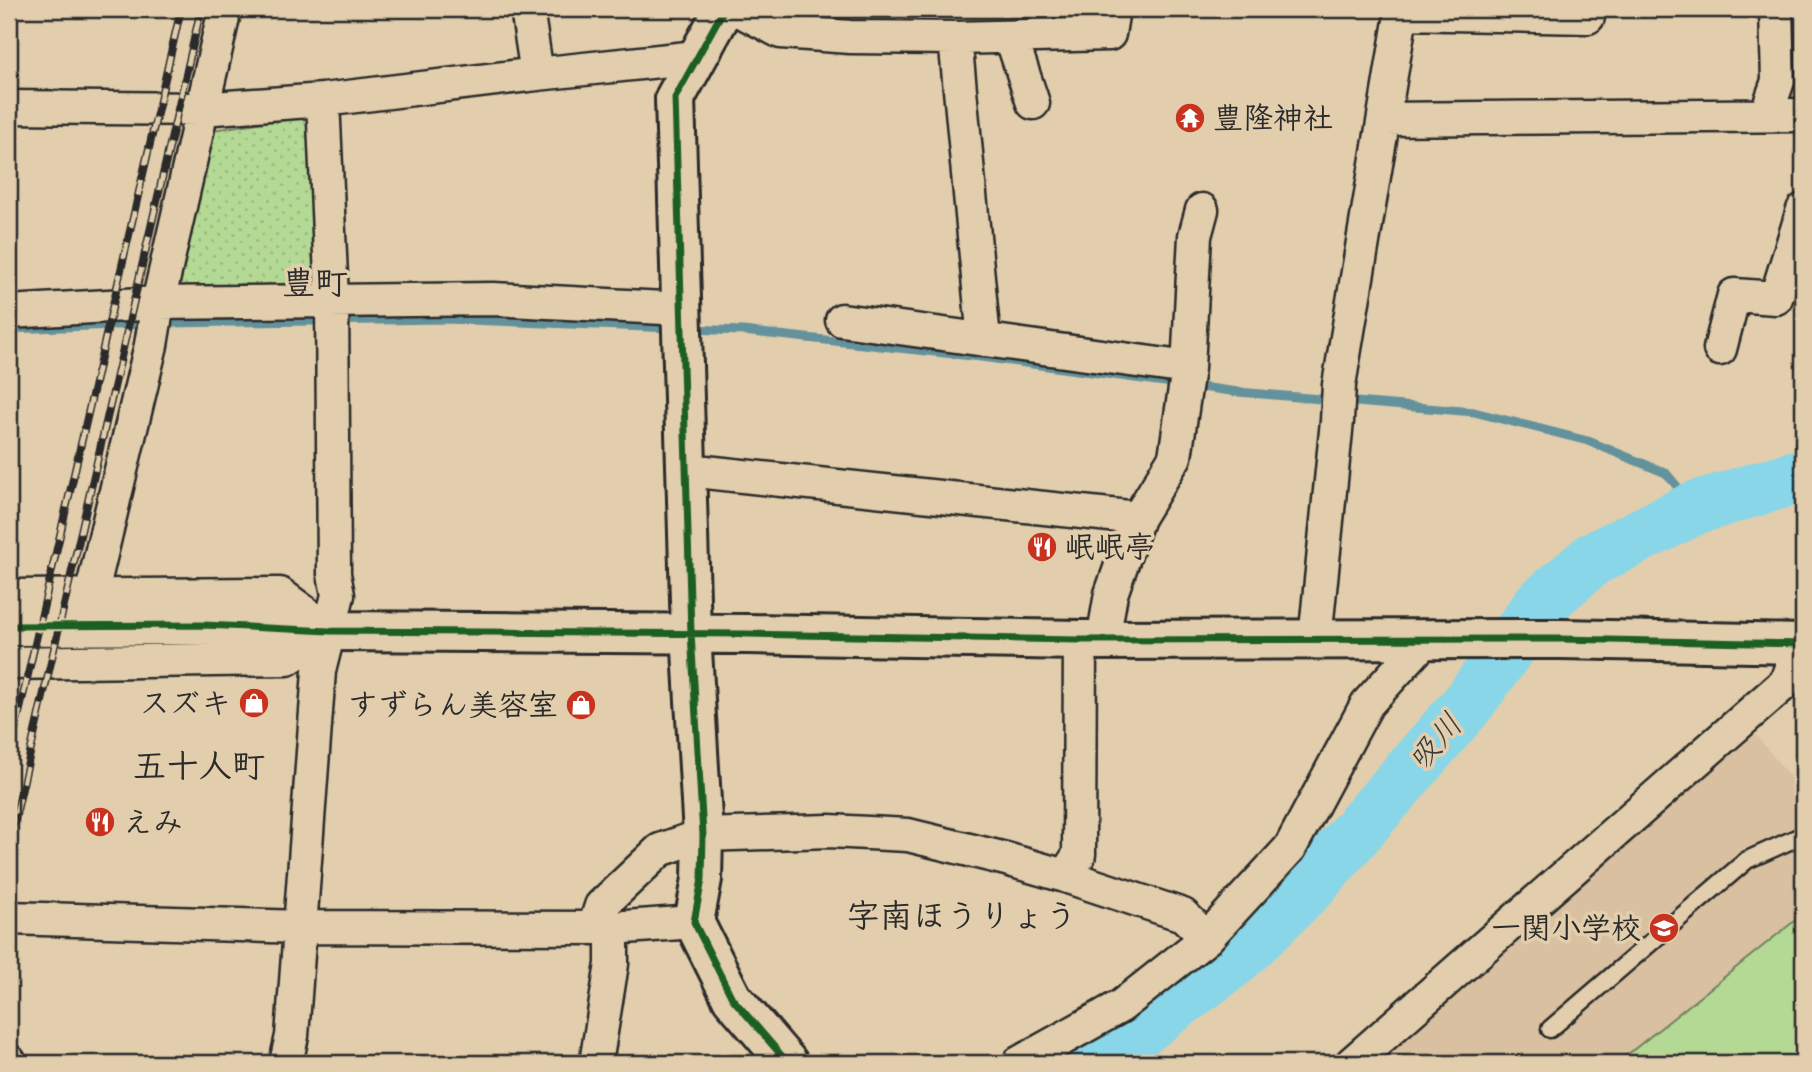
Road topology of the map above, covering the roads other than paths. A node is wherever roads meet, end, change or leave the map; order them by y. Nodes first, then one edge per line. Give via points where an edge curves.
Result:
1 (225, 9) edge
2 (527, 9) edge
3 (724, 9) edge
4 (737, 9) edge
5 (1113, 9) edge
6 (1776, 9) edge
7 (1402, 11) edge
8 (1588, 17) dead end
9 (1012, 37) junction
10 (955, 38) junction
11 (697, 57) junction
12 (537, 74) junction
13 (323, 100) junction
14 (1033, 103) dead end
15 (9, 107) edge
16 (201, 109) junction
17 (1766, 115) junction
18 (1803, 115) edge
19 (1384, 118) junction
20 (1202, 210) dead end
21 (1803, 210) edge
22 (332, 299) junction
23 (1790, 301) edge
24 (158, 303) junction
25 (683, 309) junction
26 (9, 312) edge
27 (842, 320) dead end
28 (984, 340) junction
29 (1720, 349) dead end
30 (1188, 368) junction
31 (687, 470) junction
32 (1138, 518) junction
33 (9, 596) edge
34 (91, 596) junction
35 (9, 626) edge
36 (330, 631) junction
37 (691, 633) junction
38 (1426, 639) junction
39 (1092, 640) junction
40 (1315, 640) junction
41 (1801, 644) edge
42 (9, 663) edge
43 (703, 835) junction
44 (1803, 835) edge
45 (1065, 876) junction
46 (9, 918) edge
47 (694, 922) junction
48 (301, 927) junction
49 (603, 928) junction
50 (1207, 937) junction
51 (1550, 1029) dead end
52 (286, 1063) edge
53 (596, 1063) edge
54 (788, 1063) edge
55 (1019, 1063) edge
56 (1352, 1063) edge

1 - 16 street
2 - 12 street
3 - 11 street
4 - 10 street via 781,32
5 - 9 street via 1109,34
6 - 17 street via 1777,81
7 - 8 street
7 - 19 street
9 - 10 street
9 - 14 street
10 - 28 street
11 - 12 street
11 - 25 street via 675,98
12 - 13 street
13 - 16 street
13 - 22 street
15 - 16 street
16 - 24 street
17 - 18 street
17 - 19 street
19 - 40 street via 1339,385
20 - 30 street via 1195,236
21 - 23 street
22 - 24 street
22 - 25 street via 493,299
22 - 36 street via 334,574 338,595
23 - 29 street via 1734,295
24 - 26 street
24 - 34 street
25 - 31 street
27 - 28 street
28 - 30 street
30 - 32 street via 1175,457
31 - 32 street
31 - 37 street
32 - 39 street
33 - 34 street
34 - 36 street via 280,594
35 - 36 street via 204,625
36 - 37 street
36 - 42 street via 287,659
36 - 48 street via 319,671
37 - 39 street
37 - 43 street
38 - 40 street
38 - 41 street
38 - 50 street via 1367,704 1290,848
39 - 40 street
39 - 45 street via 1079,855
41 - 56 street via 1786,682
43 - 45 street via 830,831 908,835
43 - 47 street
43 - 49 street via 660,850 601,906
44 - 51 lane via 1748,860
45 - 50 street via 1183,915
46 - 48 street
47 - 49 street
47 - 54 street via 732,998
48 - 49 street
48 - 52 street
49 - 53 street via 612,964
50 - 55 street via 1121,1006

